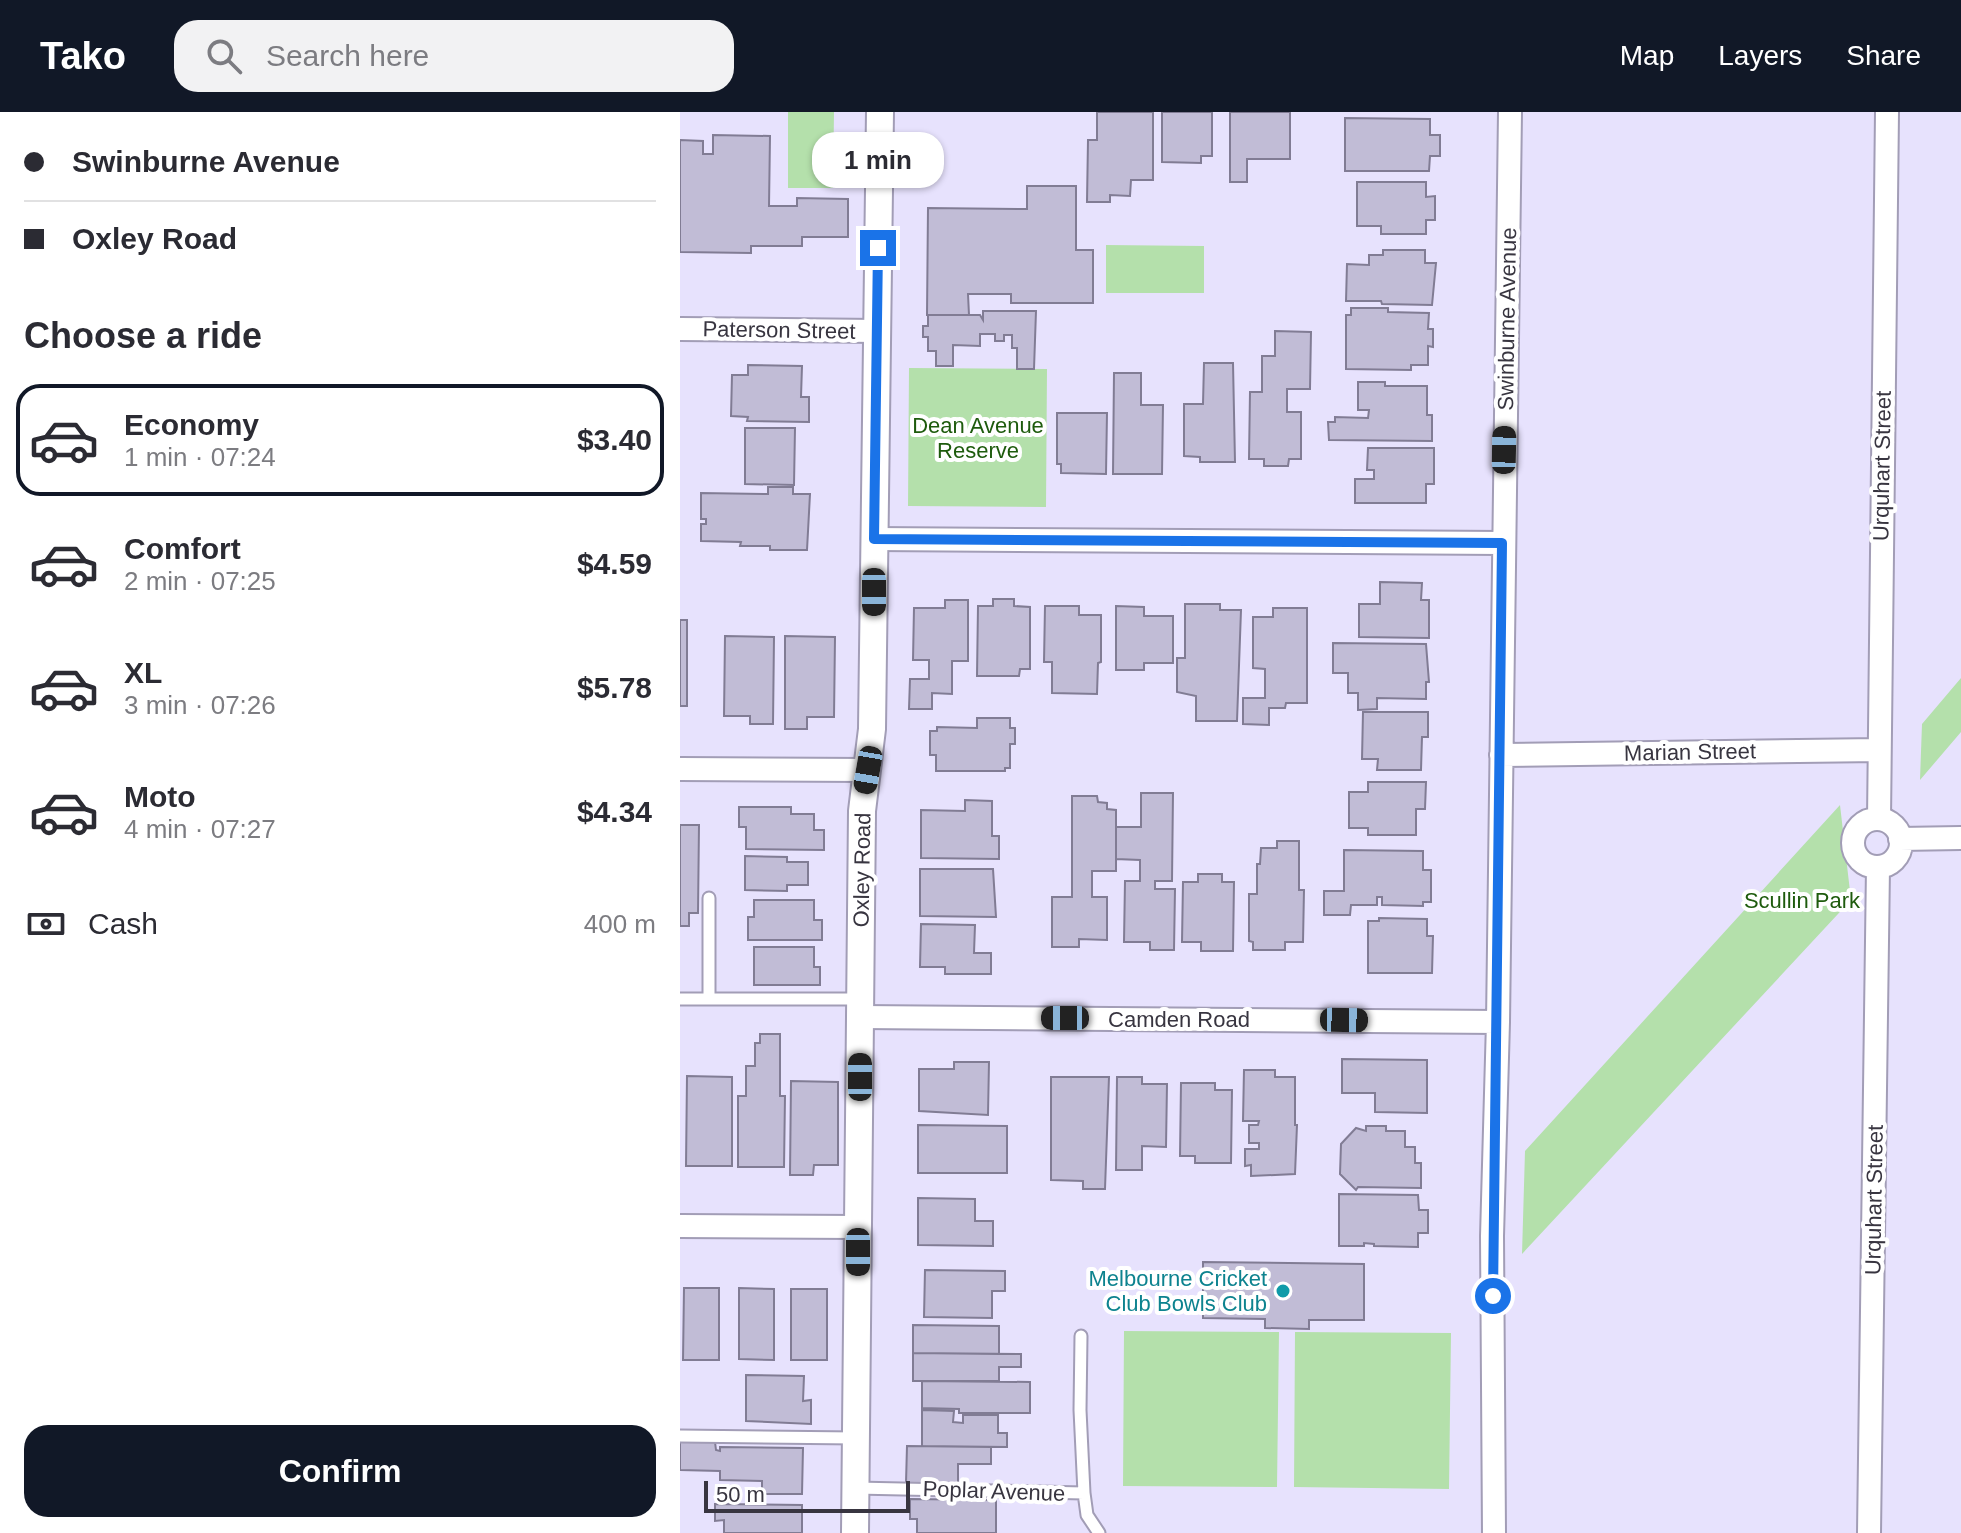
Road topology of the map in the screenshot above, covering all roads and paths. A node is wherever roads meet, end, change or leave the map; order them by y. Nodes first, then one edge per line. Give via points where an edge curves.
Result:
1 (880, 112) edge
2 (1510, 112) edge
3 (1887, 112) edge
4 (680, 329) edge
5 (877, 331) junction
6 (874, 539) junction
7 (1502, 543) junction
8 (1879, 750) junction
9 (1501, 755) junction
10 (680, 769) edge
11 (868, 770) junction
12 (1879, 819) junction
13 (1961, 838) edge
14 (1900, 839) junction
15 (1878, 867) junction
16 (709, 898) dead end
17 (680, 999) edge
18 (709, 999) junction
19 (860, 1008) junction
20 (1498, 1022) junction
21 (680, 1226) edge
22 (858, 1227) junction
23 (1081, 1336) dead end
24 (680, 1436) edge
25 (856, 1438) junction
26 (856, 1488) junction
27 (1084, 1493) junction
28 (855, 1533) edge
29 (1099, 1533) edge
30 (1494, 1533) edge
31 (1869, 1533) edge

1 - 5 street, Oxley Road
2 - 7 street, Swinburne Avenue
3 - 8 street, Urquhart Street
4 - 5 street, Paterson Street
5 - 6 street, Oxley Road
6 - 7 street
6 - 11 street, Oxley Road
7 - 9 street, Swinburne Avenue
8 - 9 street, Marian Street
8 - 12 street, Urquhart Street
9 - 20 street, Swinburne Avenue
10 - 11 street
11 - 19 street, Oxley Road via 862,811
12 - 14 street via 1893,825
12 - 15 street via 1858,828 1853,843 1858,858
13 - 14 street
14 - 15 street via 1898,855
15 - 31 street, Urquhart Street
16 - 18 lane
17 - 18 lane
18 - 19 lane
19 - 20 street, Camden Road
19 - 22 street, Oxley Road
20 - 30 street, Swinburne Avenue via 1492,1236
21 - 22 street
22 - 25 street, Oxley Road
23 - 27 lane
24 - 25 lane
25 - 26 street, Oxley Road
26 - 27 lane, Poplar Avenue
26 - 28 street, Oxley Road
27 - 29 lane via 1087,1515

